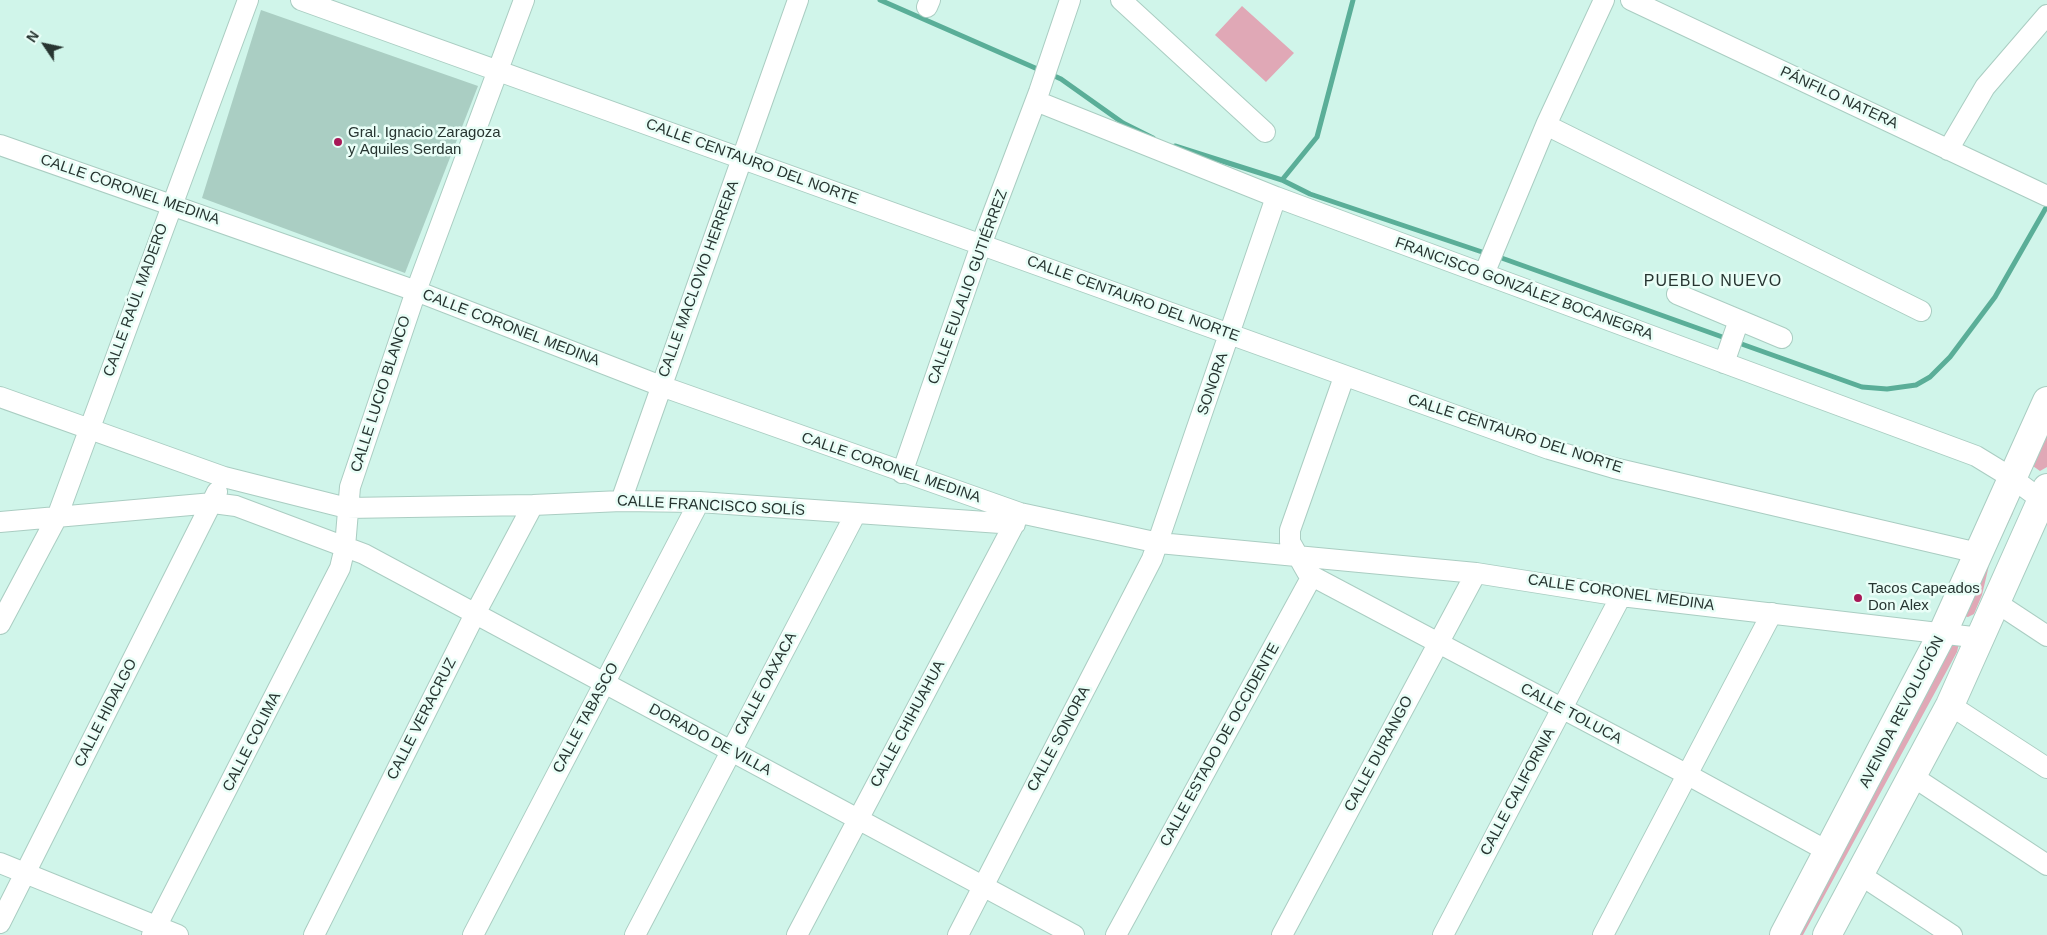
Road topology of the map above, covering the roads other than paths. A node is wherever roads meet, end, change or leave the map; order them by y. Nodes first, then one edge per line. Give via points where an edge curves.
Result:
1 (248, 0) edge
2 (301, 0) edge
3 (524, 0) edge
4 (798, 0) edge
5 (1070, 0) edge
6 (1121, 0) edge
7 (1604, 0) edge
8 (1631, 0) edge
9 (2045, 23) edge
10 (497, 71) junction
11 (1038, 96) junction
12 (1546, 125) junction
13 (1265, 132) dead end
14 (0, 144) edge
15 (1948, 150) junction
16 (742, 159) junction
17 (2045, 195) edge
18 (1276, 197) junction
19 (171, 204) junction
20 (981, 245) junction
21 (1489, 260) junction
22 (416, 291) junction
23 (1677, 294) dead end
24 (1921, 311) dead end
25 (1739, 320) junction
26 (1230, 334) junction
27 (1782, 338) dead end
28 (1724, 363) junction
29 (1344, 377) junction
30 (661, 386) junction
31 (0, 397) edge
32 (2047, 401) edge
33 (89, 427) junction
34 (902, 473) junction
35 (224, 476) junction
36 (2012, 478) junction
37 (2045, 497) edge
38 (620, 501) junction
39 (699, 502) junction
40 (213, 503) junction
41 (533, 505) junction
42 (347, 508) junction
43 (856, 513) junction
44 (57, 517) junction
45 (1018, 519) junction
46 (0, 522) edge
47 (1159, 543) junction
48 (344, 547) junction
49 (1978, 553) junction
50 (1298, 556) junction
51 (1476, 573) junction
52 (1312, 576) junction
53 (1621, 596) junction
54 (1997, 603) junction
55 (476, 612) junction
56 (1772, 613) junction
57 (0, 624) edge
58 (1944, 632) junction
59 (2047, 636) edge
60 (1981, 638) junction
61 (1438, 644) junction
62 (604, 683) junction
63 (1950, 705) junction
64 (1561, 710) junction
65 (731, 751) junction
66 (2047, 768) edge
67 (1688, 775) junction
68 (1912, 776) junction
69 (856, 819) junction
70 (1829, 852) junction
71 (0, 862) edge
72 (2047, 865) edge
73 (25, 871) junction
74 (1859, 874) junction
75 (983, 886) junction
76 (0, 923) edge
77 (155, 930) edge
78 (178, 935) edge
79 (314, 935) edge
80 (473, 935) edge
81 (635, 935) edge
82 (797, 935) edge
83 (958, 935) edge
84 (1074, 935) edge
85 (1116, 935) edge
86 (1282, 935) edge
87 (1443, 935) edge
88 (1603, 935) edge
89 (1784, 935) edge
90 (1827, 935) edge
91 (1952, 935) edge

1 - 19 street, CALLE RAÚL MADERO
2 - 10 street, CALLE CENTAURO DEL NORTE
3 - 10 street, CALLE LUCIO BLANCO
4 - 16 street, CALLE MACLOVIO HERRERA
5 - 11 street, CALLE EULALIO GUTIÉRREZ
6 - 13 street
7 - 12 street
8 - 15 street, PÁNFILO NATERA
9 - 15 street via 1984,87
10 - 16 street, CALLE CENTAURO DEL NORTE
10 - 22 street, CALLE LUCIO BLANCO
11 - 18 street, FRANCISCO GONZÁLEZ BOCANEGRA
11 - 20 street, CALLE EULALIO GUTIÉRREZ
12 - 21 street
12 - 24 street
14 - 19 street, CALLE CORONEL MEDINA
15 - 17 street, PÁNFILO NATERA
16 - 20 street, CALLE CENTAURO DEL NORTE
16 - 30 street, CALLE MACLOVIO HERRERA
18 - 21 street, FRANCISCO GONZÁLEZ BOCANEGRA
18 - 26 street, SONORA
19 - 22 street, CALLE CORONEL MEDINA
19 - 33 street, CALLE RAÚL MADERO
20 - 26 street, CALLE CENTAURO DEL NORTE
20 - 34 street, CALLE EULALIO GUTIÉRREZ
21 - 28 street, FRANCISCO GONZÁLEZ BOCANEGRA
22 - 30 street, CALLE CORONEL MEDINA
22 - 42 street, CALLE LUCIO BLANCO via 350,487
23 - 25 street
25 - 27 street
25 - 28 street
26 - 29 street, CALLE CENTAURO DEL NORTE
26 - 47 street, SONORA
28 - 36 street, FRANCISCO GONZÁLEZ BOCANEGRA via 1976,456
29 - 49 street, CALLE CENTAURO DEL NORTE via 1487,428 1614,468
29 - 50 street via 1290,530 1290,542
30 - 34 street, CALLE CORONEL MEDINA
30 - 38 street, CALLE MACLOVIO HERRERA
31 - 33 street, CALLE FRANCISCO SOLÍS
32 - 36 street, AVENIDA REVOLUCIÓN
33 - 35 street, CALLE FRANCISCO SOLÍS
33 - 44 street, CALLE RAÚL MADERO
34 - 45 street, CALLE CORONEL MEDINA
35 - 40 street, CALLE HIDALGO
35 - 42 street, CALLE FRANCISCO SOLÍS
36 - 37 street, FRANCISCO GONZÁLEZ BOCANEGRA
36 - 49 street, AVENIDA REVOLUCIÓN
37 - 54 street
38 - 39 street, CALLE FRANCISCO SOLÍS
38 - 41 street, CALLE FRANCISCO SOLÍS
39 - 43 street, CALLE FRANCISCO SOLÍS
39 - 62 street, CALLE TABASCO
40 - 44 street
40 - 48 street via 236,506
40 - 73 street, CALLE HIDALGO
41 - 42 street, CALLE FRANCISCO SOLÍS
41 - 55 street, CALLE VERACRUZ
42 - 48 street, CALLE LUCIO BLANCO
43 - 45 street, CALLE FRANCISCO SOLÍS
43 - 65 street, CALLE OAXACA
44 - 46 street
44 - 57 street, CALLE RAÚL MADERO
45 - 47 street, CALLE CORONEL MEDINA
45 - 69 street, CALLE CHIHUAHUA
47 - 50 street, CALLE CORONEL MEDINA
47 - 75 street, CALLE SONORA
48 - 55 street, DORADO DE VILLA via 377,560
48 - 77 street, CALLE COLIMA via 333,585
49 - 58 street, AVENIDA REVOLUCIÓN
50 - 51 street, CALLE CORONEL MEDINA
50 - 52 street via 1306,572
51 - 53 street, CALLE CORONEL MEDINA
51 - 61 street, CALLE DURANGO
52 - 61 street, CALLE TOLUCA
52 - 85 street, CALLE ESTADO DE OCCIDENTE
53 - 56 street, CALLE CORONEL MEDINA
53 - 64 street, CALLE CALIFORNIA
54 - 59 street
54 - 60 street
55 - 62 street, DORADO DE VILLA
55 - 79 street, CALLE VERACRUZ
56 - 58 street, CALLE CORONEL MEDINA
56 - 67 street
58 - 60 street, CALLE CORONEL MEDINA
58 - 70 street, AVENIDA REVOLUCIÓN
60 - 63 street
61 - 64 street, CALLE TOLUCA
61 - 86 street, CALLE DURANGO
62 - 65 street, DORADO DE VILLA
62 - 80 street, CALLE TABASCO
63 - 66 street
63 - 68 street
64 - 67 street, CALLE TOLUCA
64 - 87 street, CALLE CALIFORNIA
65 - 69 street, DORADO DE VILLA
65 - 81 street, CALLE OAXACA
67 - 70 street, CALLE TOLUCA
67 - 88 street
68 - 72 street
68 - 74 street
69 - 75 street, DORADO DE VILLA
69 - 82 street, CALLE CHIHUAHUA
70 - 89 street, AVENIDA REVOLUCIÓN
71 - 73 street
73 - 76 street, CALLE HIDALGO
73 - 77 street
74 - 90 street
74 - 91 street
75 - 83 street, CALLE SONORA
75 - 84 street, DORADO DE VILLA
77 - 78 street

